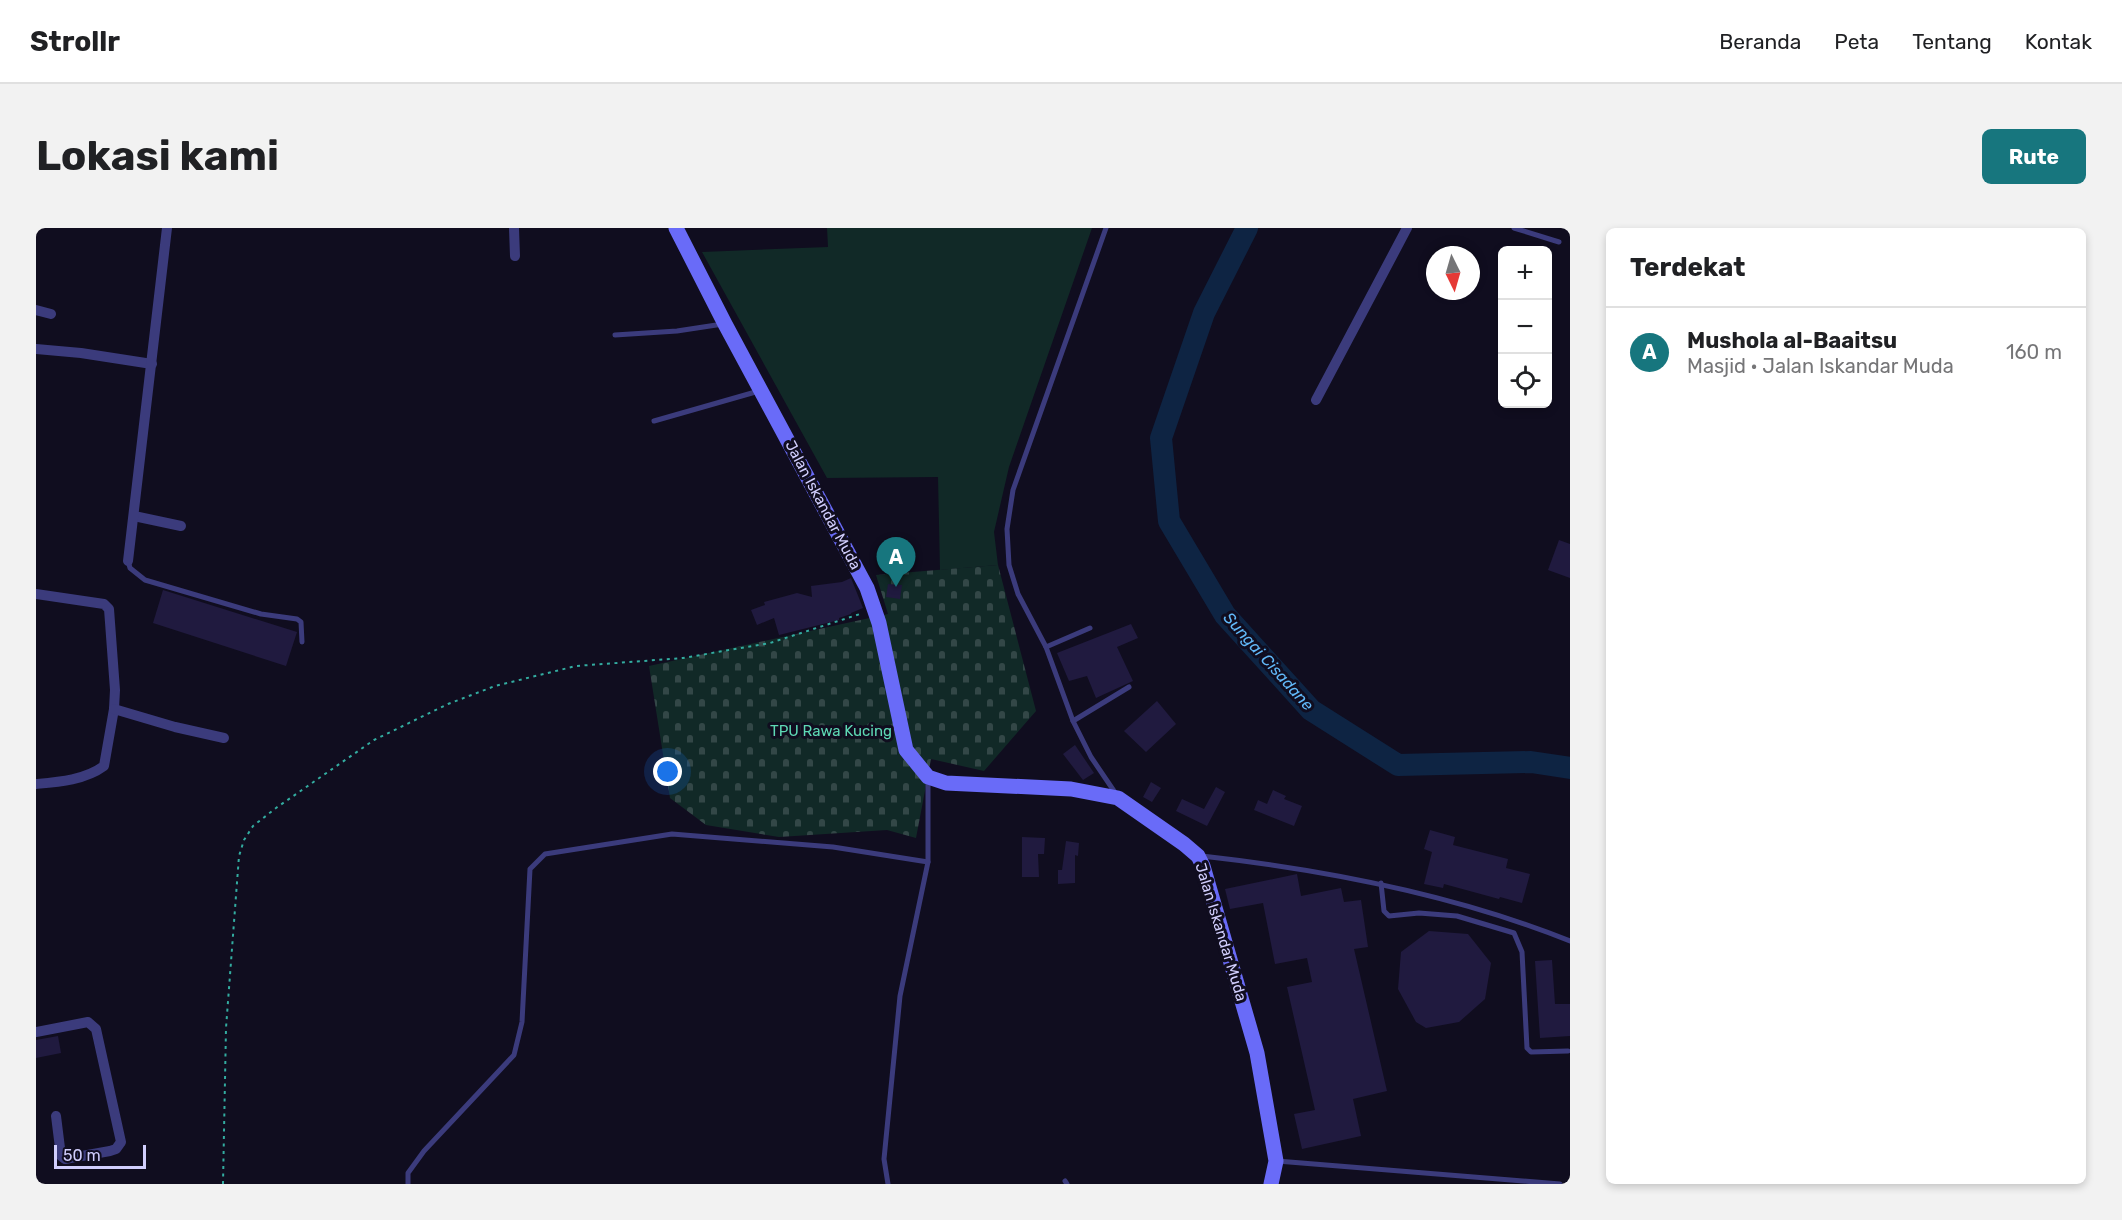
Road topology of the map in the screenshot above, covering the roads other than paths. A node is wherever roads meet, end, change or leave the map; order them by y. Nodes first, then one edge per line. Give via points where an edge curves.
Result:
1 (167, 228) edge
2 (514, 228) edge
3 (676, 228) edge
4 (1106, 228) edge
5 (1407, 228) edge
6 (1514, 228) edge
7 (1559, 242) dead end
8 (515, 256) dead end
9 (36, 310) edge
10 (51, 314) dead end
11 (725, 324) junction
12 (615, 336) dead end
13 (36, 349) edge
14 (152, 364) junction
15 (761, 390) junction
16 (1316, 400) dead end
17 (654, 421) dead end
18 (134, 516) junction
19 (181, 526) dead end
20 (128, 561) joint
21 (36, 594) edge
22 (1090, 628) dead end
23 (302, 642) dead end
24 (1046, 647) junction
25 (1129, 687) dead end
26 (114, 709) junction
27 (1073, 722) junction
28 (224, 738) dead end
29 (928, 777) junction
30 (36, 784) edge
31 (1118, 798) junction
32 (1198, 856) junction
33 (928, 862) junction
34 (1381, 883) junction
35 (1570, 941) edge
36 (36, 1032) edge
37 (1568, 1051) dead end
38 (56, 1116) dead end
39 (1276, 1161) junction
40 (408, 1184) edge
41 (888, 1184) edge
42 (1271, 1184) edge
43 (1560, 1184) edge

1 - 14 street
2 - 8 street
3 - 11 street, Jalan Iskandar Muda
4 - 24 lane via 1013,490 1007,529 1009,565 1018,594
5 - 16 street
6 - 7 lane
9 - 10 street
11 - 12 lane
11 - 15 street, Jalan Iskandar Muda
13 - 14 street
14 - 18 street
15 - 17 lane
15 - 29 street, Jalan Iskandar Muda via 867,588 879,622 906,750
18 - 19 street
18 - 20 street
20 - 23 lane via 130,568 144,579 261,614 297,620 302,626
21 - 26 street via 104,604 109,609
22 - 24 lane
24 - 27 lane
25 - 27 lane
26 - 28 street
26 - 30 street via 105,766 94,774
27 - 31 lane
29 - 31 street, Jalan Iskandar Muda via 946,783 1071,789
29 - 33 lane
31 - 32 street, Jalan Iskandar Muda
32 - 34 lane
32 - 39 street, Jalan Iskandar Muda via 1257,1053
33 - 40 lane via 833,847 672,834 545,854 530,869 522,1022 514,1055 424,1151 408,1173
33 - 41 lane via 900,996 884,1149
34 - 35 lane via 1506,917
34 - 37 lane via 1384,911 1389,916 1419,912 1457,916 1514,933 1522,952 1527,1048 1531,1052
36 - 38 street via 88,1022 96,1029 121,1142 110,1151 65,1159 61,1156
39 - 42 street, Jalan Iskandar Muda
39 - 43 lane

